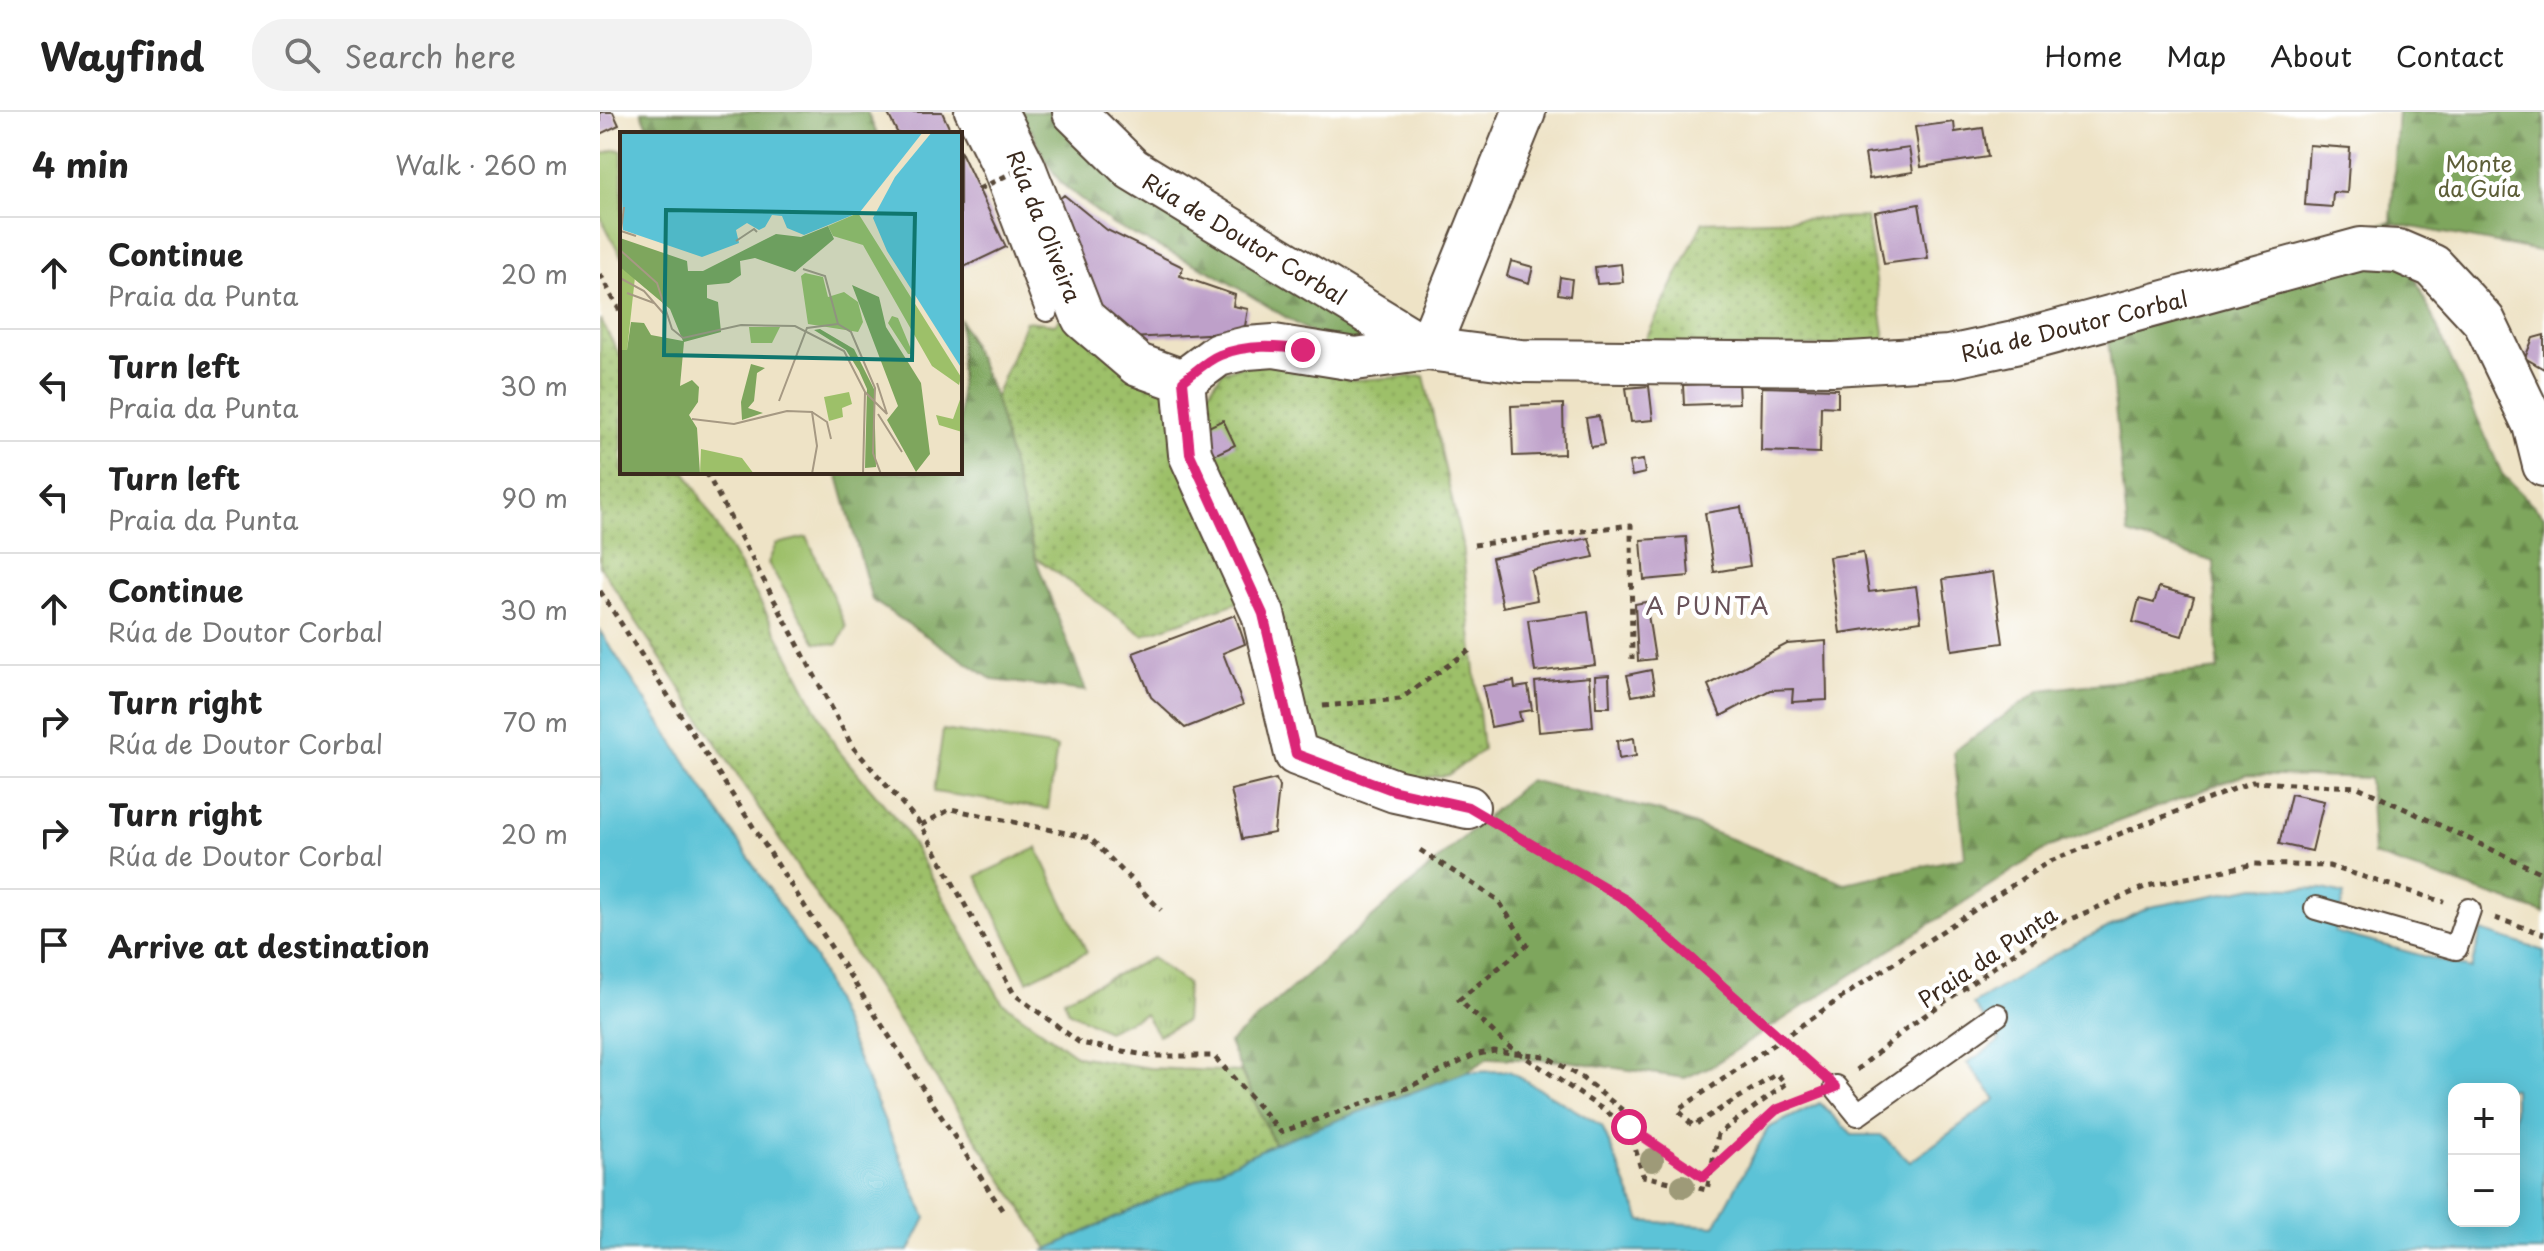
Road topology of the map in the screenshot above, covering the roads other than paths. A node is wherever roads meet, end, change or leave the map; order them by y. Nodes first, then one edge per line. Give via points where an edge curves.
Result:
1 (966, 112) edge
2 (996, 112) edge
3 (1074, 112) edge
4 (1524, 112) edge
5 (1047, 310) dead end
6 (1428, 349) junction
7 (1183, 381) junction
8 (2539, 431) edge
9 (2544, 465) edge
10 (1468, 807) road end
11 (2316, 908) dead end
12 (2469, 910) road end
13 (1997, 1015) dead end
14 (1836, 1087) road end

1 - 5 lane via 993,167
2 - 7 street, Rúa da Oliveira via 1024,167 1083,318 1138,365
3 - 6 street, Rúa de Doutor Corbal via 1132,169
4 - 6 street
6 - 7 street, Rúa de Doutor Corbal via 1355,359 1274,346 1247,348 1218,355
6 - 8 street, Rúa de Doutor Corbal via 1521,361 1632,363 1833,364 1949,357 2361,249 2398,251 2433,266 2484,321
7 - 10 street via 1190,454 1263,614 1296,754 1395,791
8 - 9 street, Rúa de Doutor Corbal
11 - 12 lane via 2456,948
13 - 14 lane via 1858,1114

